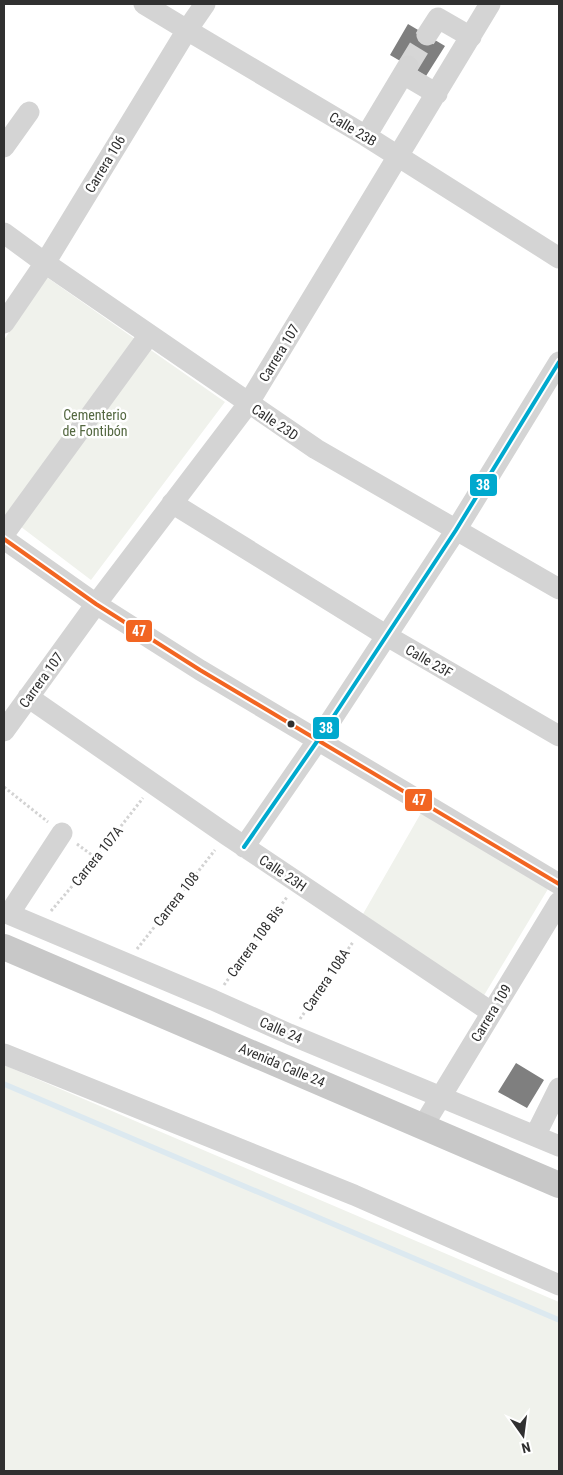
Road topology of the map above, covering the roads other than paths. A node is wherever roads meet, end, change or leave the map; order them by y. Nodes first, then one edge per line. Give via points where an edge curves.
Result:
1 (144, 4) edge
2 (205, 4) edge
3 (490, 4) edge
4 (186, 30) junction
5 (427, 35) tunnel mouth
6 (471, 37) junction
7 (437, 94) junction
8 (29, 112) dead end
9 (366, 136) junction
10 (4, 147) edge
11 (398, 157) junction
12 (4, 233) edge
13 (559, 258) edge
14 (45, 263) junction
15 (4, 323) edge
16 (148, 335) junction
17 (559, 362) edge
18 (248, 404) junction
19 (172, 504) junction
20 (456, 530) junction
21 (4, 534) edge
22 (4, 539) edge
23 (559, 589) edge
24 (96, 604) junction
25 (387, 636) junction
26 (28, 697) junction
27 (4, 731) edge
28 (559, 736) edge
29 (318, 740) junction
30 (62, 833) dead end
31 (236, 841) junction
32 (559, 884) edge
33 (559, 902) edge
34 (6, 913) edge
35 (5, 945) edge
36 (491, 1012) junction
37 (4, 1054) edge
38 (559, 1088) edge
39 (441, 1096) junction
40 (423, 1126) junction
41 (535, 1136) junction
42 (559, 1146) edge
43 (559, 1184) edge
44 (559, 1285) edge

1 - 4 street, Calle 23B
2 - 4 street, Carrera 106
3 - 6 street, Carrera 107
4 - 9 street, Calle 23B
4 - 14 street, Carrera 106
5 - 6 street via 438,18
6 - 7 street, Carrera 107
7 - 9 street via 406,70
7 - 11 street, Carrera 107
8 - 10 street
9 - 11 street, Calle 23B
11 - 13 street, Calle 23B
11 - 18 street, Carrera 107
12 - 14 street, Calle 23D
14 - 15 street, Carrera 106
14 - 16 street, Calle 23D
16 - 18 street, Calle 23D
16 - 21 street
17 - 20 street
18 - 19 street, Carrera 107
18 - 20 street, Calle 23D via 316,450
19 - 24 street, Carrera 107
19 - 25 street, Calle 23F
20 - 23 street, Calle 23D
20 - 25 street
22 - 24 street
24 - 26 street, Carrera 107
24 - 29 street
25 - 28 street, Calle 23F
25 - 29 street
26 - 27 street, Carrera 107
26 - 31 street, Calle 23H
29 - 31 street
29 - 32 street
30 - 34 street
31 - 36 street, Calle 23H
33 - 36 street, Carrera 109
34 - 39 street, Calle 24
35 - 40 main road, Avenida Calle 24
36 - 39 street, Carrera 109
37 - 44 street via 354,1195
38 - 41 street
39 - 40 street, Carrera 109
39 - 41 street, Calle 24
40 - 43 main road, Avenida Calle 24
41 - 42 street, Calle 24

